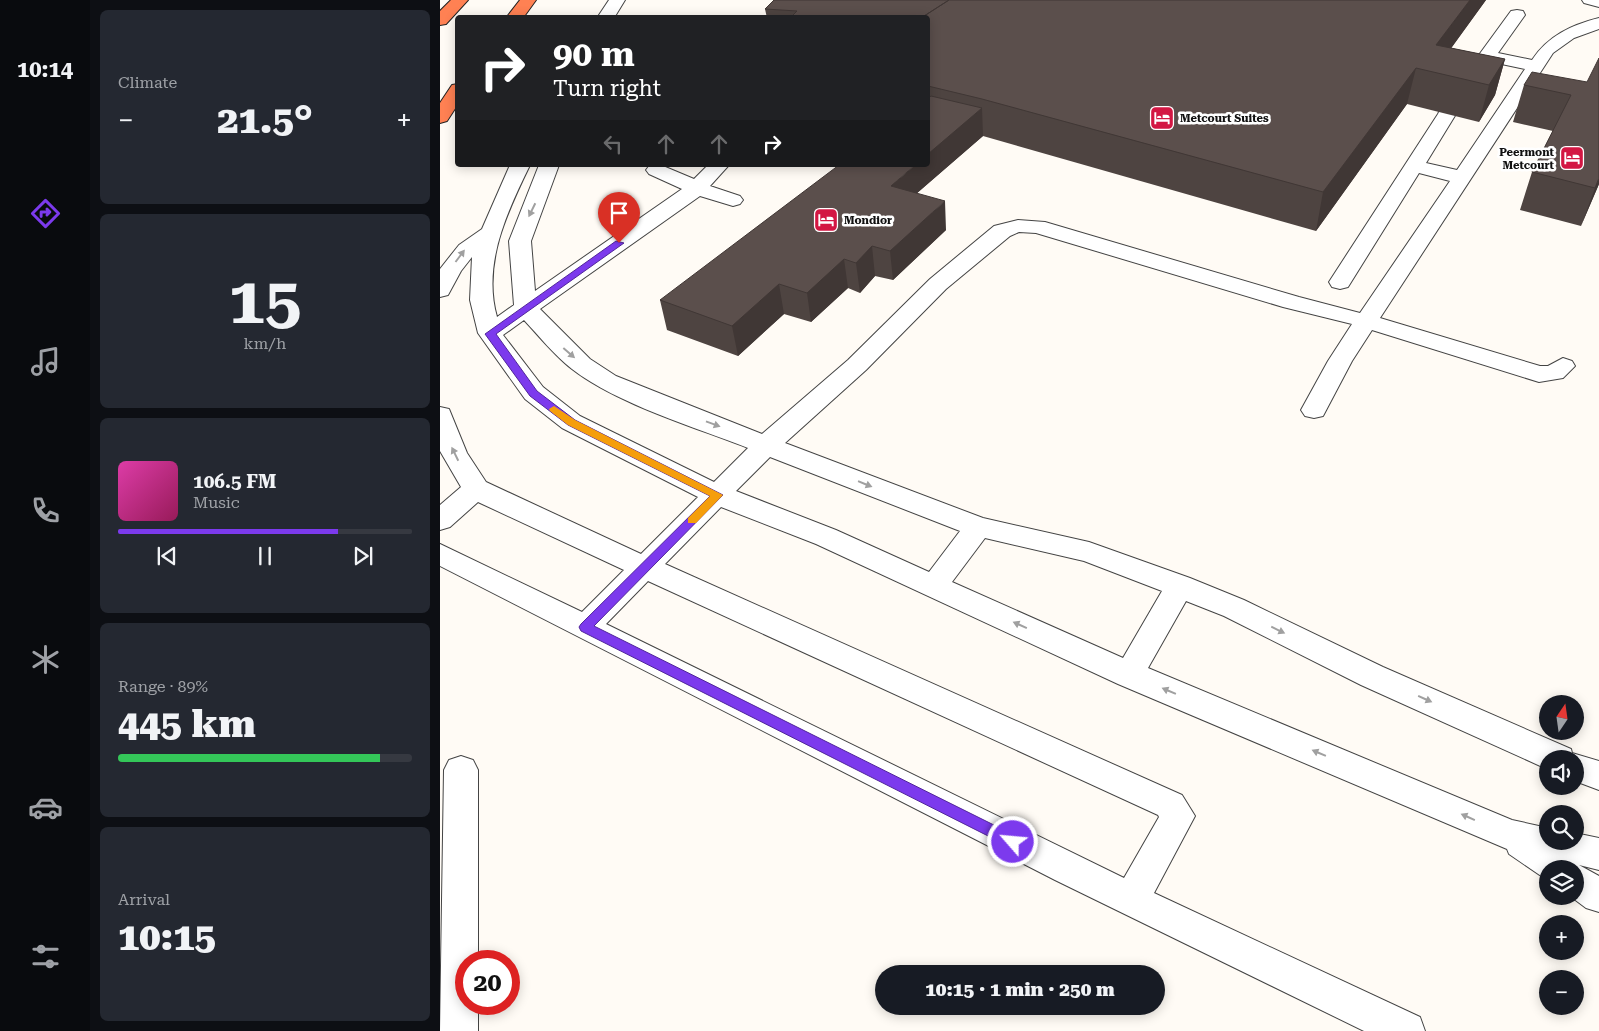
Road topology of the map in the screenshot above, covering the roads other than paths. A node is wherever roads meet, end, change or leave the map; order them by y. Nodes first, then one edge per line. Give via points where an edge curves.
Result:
1 (460, 0) edge
2 (528, 0) edge
3 (617, 0) edge
4 (1590, 0) edge
5 (1599, 2) edge
6 (516, 15) edge
7 (608, 15) edge
8 (1517, 15) dead end
9 (440, 20) edge
10 (1599, 23) edge
11 (1487, 56) junction
12 (1536, 66) junction
13 (1463, 88) edge
14 (455, 94) edge
15 (1447, 114) edge
16 (440, 117) edge
17 (1413, 166) junction
18 (519, 167) edge
19 (548, 167) edge
20 (717, 167) edge
21 (656, 170) dead end
22 (1463, 178) junction
23 (697, 188) junction
24 (733, 200) dead end
25 (491, 232) junction
26 (1340, 282) dead end
27 (440, 290) edge
28 (526, 308) junction
29 (1366, 321) junction
30 (490, 334) junction
31 (1562, 366) dead end
32 (1314, 410) dead end
33 (440, 415) edge
34 (767, 444) junction
35 (476, 489) junction
36 (718, 495) junction
37 (440, 520) edge
38 (978, 527) junction
39 (440, 554) edge
40 (646, 568) junction
41 (934, 586) junction
42 (1180, 586) junction
43 (585, 627) junction
44 (1129, 674) junction
45 (1539, 750) edge
46 (461, 770) dead end
47 (1584, 770) edge
48 (1599, 776) edge
49 (1509, 835) junction
50 (1599, 854) edge
51 (1546, 860) edge
52 (1584, 886) edge
53 (1599, 896) edge
54 (1131, 899) junction
55 (459, 1031) edge
56 (1406, 1031) edge

1 - 9 highway
2 - 6 highway
3 - 7 lane
4 - 5 lane
8 - 11 lane
10 - 12 lane via 1560,38 1546,50
11 - 12 lane
11 - 13 lane
12 - 22 lane
14 - 16 highway
15 - 17 lane
17 - 22 lane
17 - 26 lane
18 - 25 lane
19 -> 28 lane via 520,241
20 - 23 lane
21 - 23 lane
22 - 29 lane
23 - 24 lane
23 - 28 lane
27 -> 25 lane via 448,272 467,247
25 - 30 lane via 483,252 481,300
28 - 30 lane
28 -> 34 lane via 562,347 606,381
29 - 31 lane via 1539,374 1554,373
29 - 32 lane
29 - 34 lane via 1037,227 1018,226 1002,231 938,284 857,365
30 - 36 lane via 534,393 571,422
35 -> 33 lane via 454,454
34 - 36 lane
34 -> 38 lane
35 - 37 lane
35 - 40 lane
36 - 40 lane
36 - 41 lane via 826,537
38 - 41 lane
38 - 42 lane via 1089,552
39 - 43 lane
40 - 43 lane
40 - 54 lane via 1170,805 1178,816
44 -> 41 lane
42 - 44 lane
42 -> 45 lane
43 - 54 lane
49 -> 44 lane
46 - 55 lane
47 - 48 lane
49 - 50 lane
49 - 51 lane
52 - 53 lane
54 - 56 lane

